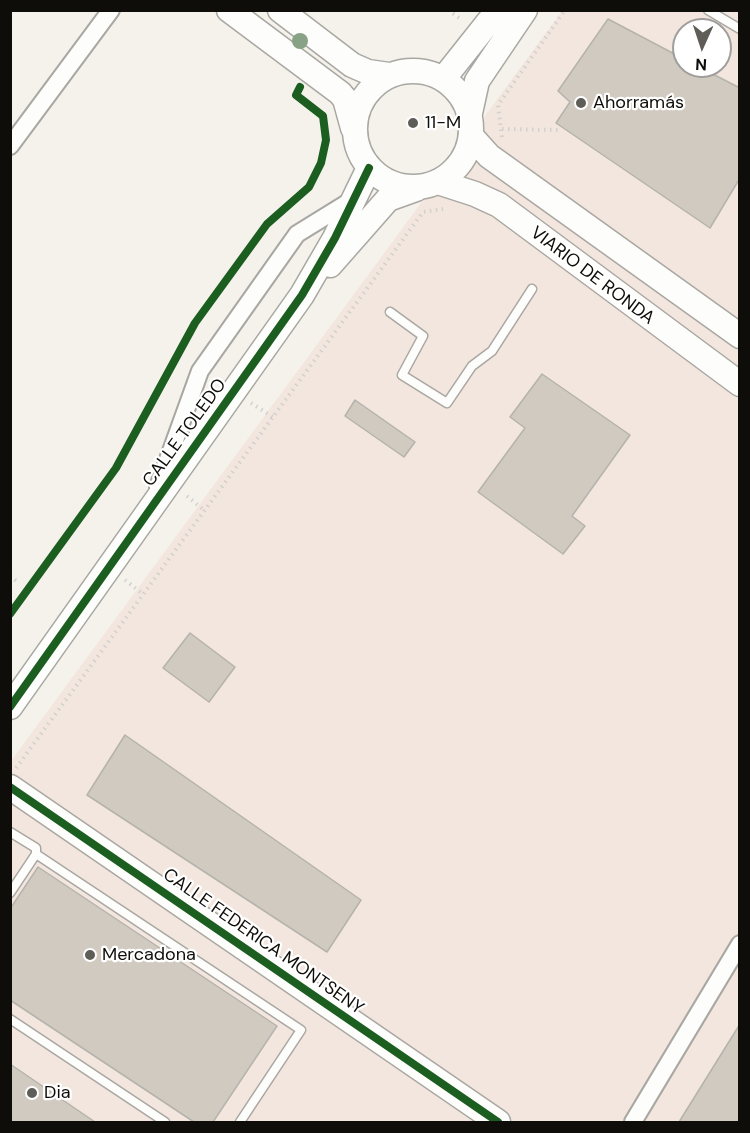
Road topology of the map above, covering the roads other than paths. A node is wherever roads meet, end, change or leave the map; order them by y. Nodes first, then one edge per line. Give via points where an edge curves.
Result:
1 (111, 10) edge
2 (229, 10) edge
3 (280, 10) edge
4 (498, 10) edge
5 (525, 10) edge
6 (708, 10) edge
7 (740, 29) edge
8 (389, 75) junction
9 (444, 78) junction
10 (471, 125) junction
11 (354, 131) junction
12 (10, 146) edge
13 (369, 168) junction
14 (429, 185) junction
15 (353, 200) junction
16 (532, 289) dead end
17 (302, 295) junction
18 (390, 312) dead end
19 (740, 336) edge
20 (740, 384) edge
21 (152, 504) junction
22 (10, 707) edge
23 (10, 786) edge
24 (10, 832) edge
25 (36, 854) junction
26 (10, 893) edge
27 (740, 944) edge
28 (10, 1019) edge
29 (165, 1122) edge
30 (240, 1122) edge
31 (498, 1122) edge
32 (633, 1122) edge

1 - 12 street
2 - 11 main road via 340,93
3 - 8 main road via 352,65
4 - 9 main road
5 - 10 main road via 477,81
6 - 7 lane
8 - 9 main road via 408,70
8 - 11 main road via 363,98
9 - 10 main road via 460,94
10 - 14 main road via 460,163
10 - 19 main road, VIARIO DE RONDA via 489,156
11 - 13 main road via 358,151
13 - 14 main road via 384,180 401,186
13 - 15 main road, CALLE TOLEDO
14 - 17 main road, CALLE TOLEDO via 388,199
14 - 20 main road, VIARIO DE RONDA via 475,194 499,206
15 - 17 main road, CALLE TOLEDO
15 - 21 street via 297,234 200,371
16 - 18 lane via 492,351 472,366 447,403 402,375 423,336
17 - 21 main road, CALLE TOLEDO
21 - 22 main road, CALLE TOLEDO
23 - 31 main road, CALLE FEDERICA MONTSENY
24 - 25 lane via 36,848
25 - 26 lane
25 - 30 lane via 301,1030
27 - 32 street
28 - 29 lane

